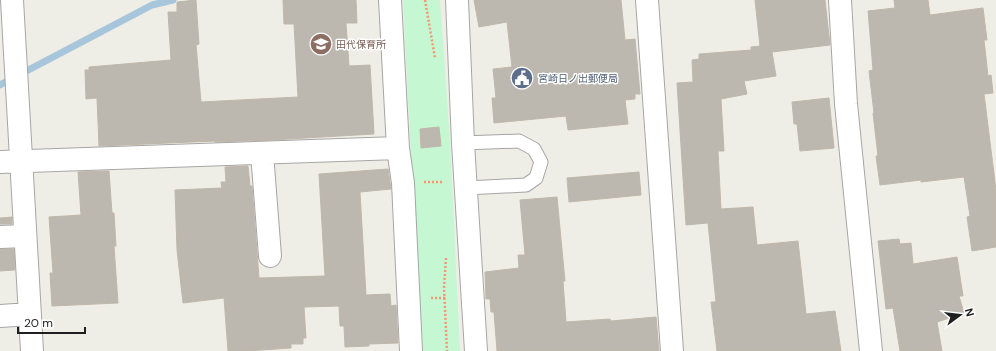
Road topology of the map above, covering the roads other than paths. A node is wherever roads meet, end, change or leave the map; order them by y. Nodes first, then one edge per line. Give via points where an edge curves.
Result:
1 (17, 0) edge
2 (390, 0) edge
3 (457, 0) edge
4 (647, 0) edge
5 (840, 0) edge
6 (464, 143) junction
7 (398, 148) junction
8 (262, 153) junction
9 (10, 162) edge
10 (466, 184) junction
11 (25, 236) junction
12 (0, 237) edge
13 (270, 256) dead end
14 (30, 314) junction
15 (0, 316) edge
16 (32, 351) edge
17 (411, 351) edge
18 (476, 351) edge
19 (672, 351) edge
20 (870, 351) edge

1 - 9 street
2 - 7 street
3 - 6 street
4 - 19 street
5 - 20 street via 846,104
6 - 10 street
6 - 10 lane via 519,140 534,149 541,162 536,178 526,185
7 - 8 street
7 - 17 street via 403,183
8 - 9 street
8 - 13 street
9 - 11 street
10 - 18 street
11 - 12 street
11 - 14 street
14 - 15 street
14 - 16 street

